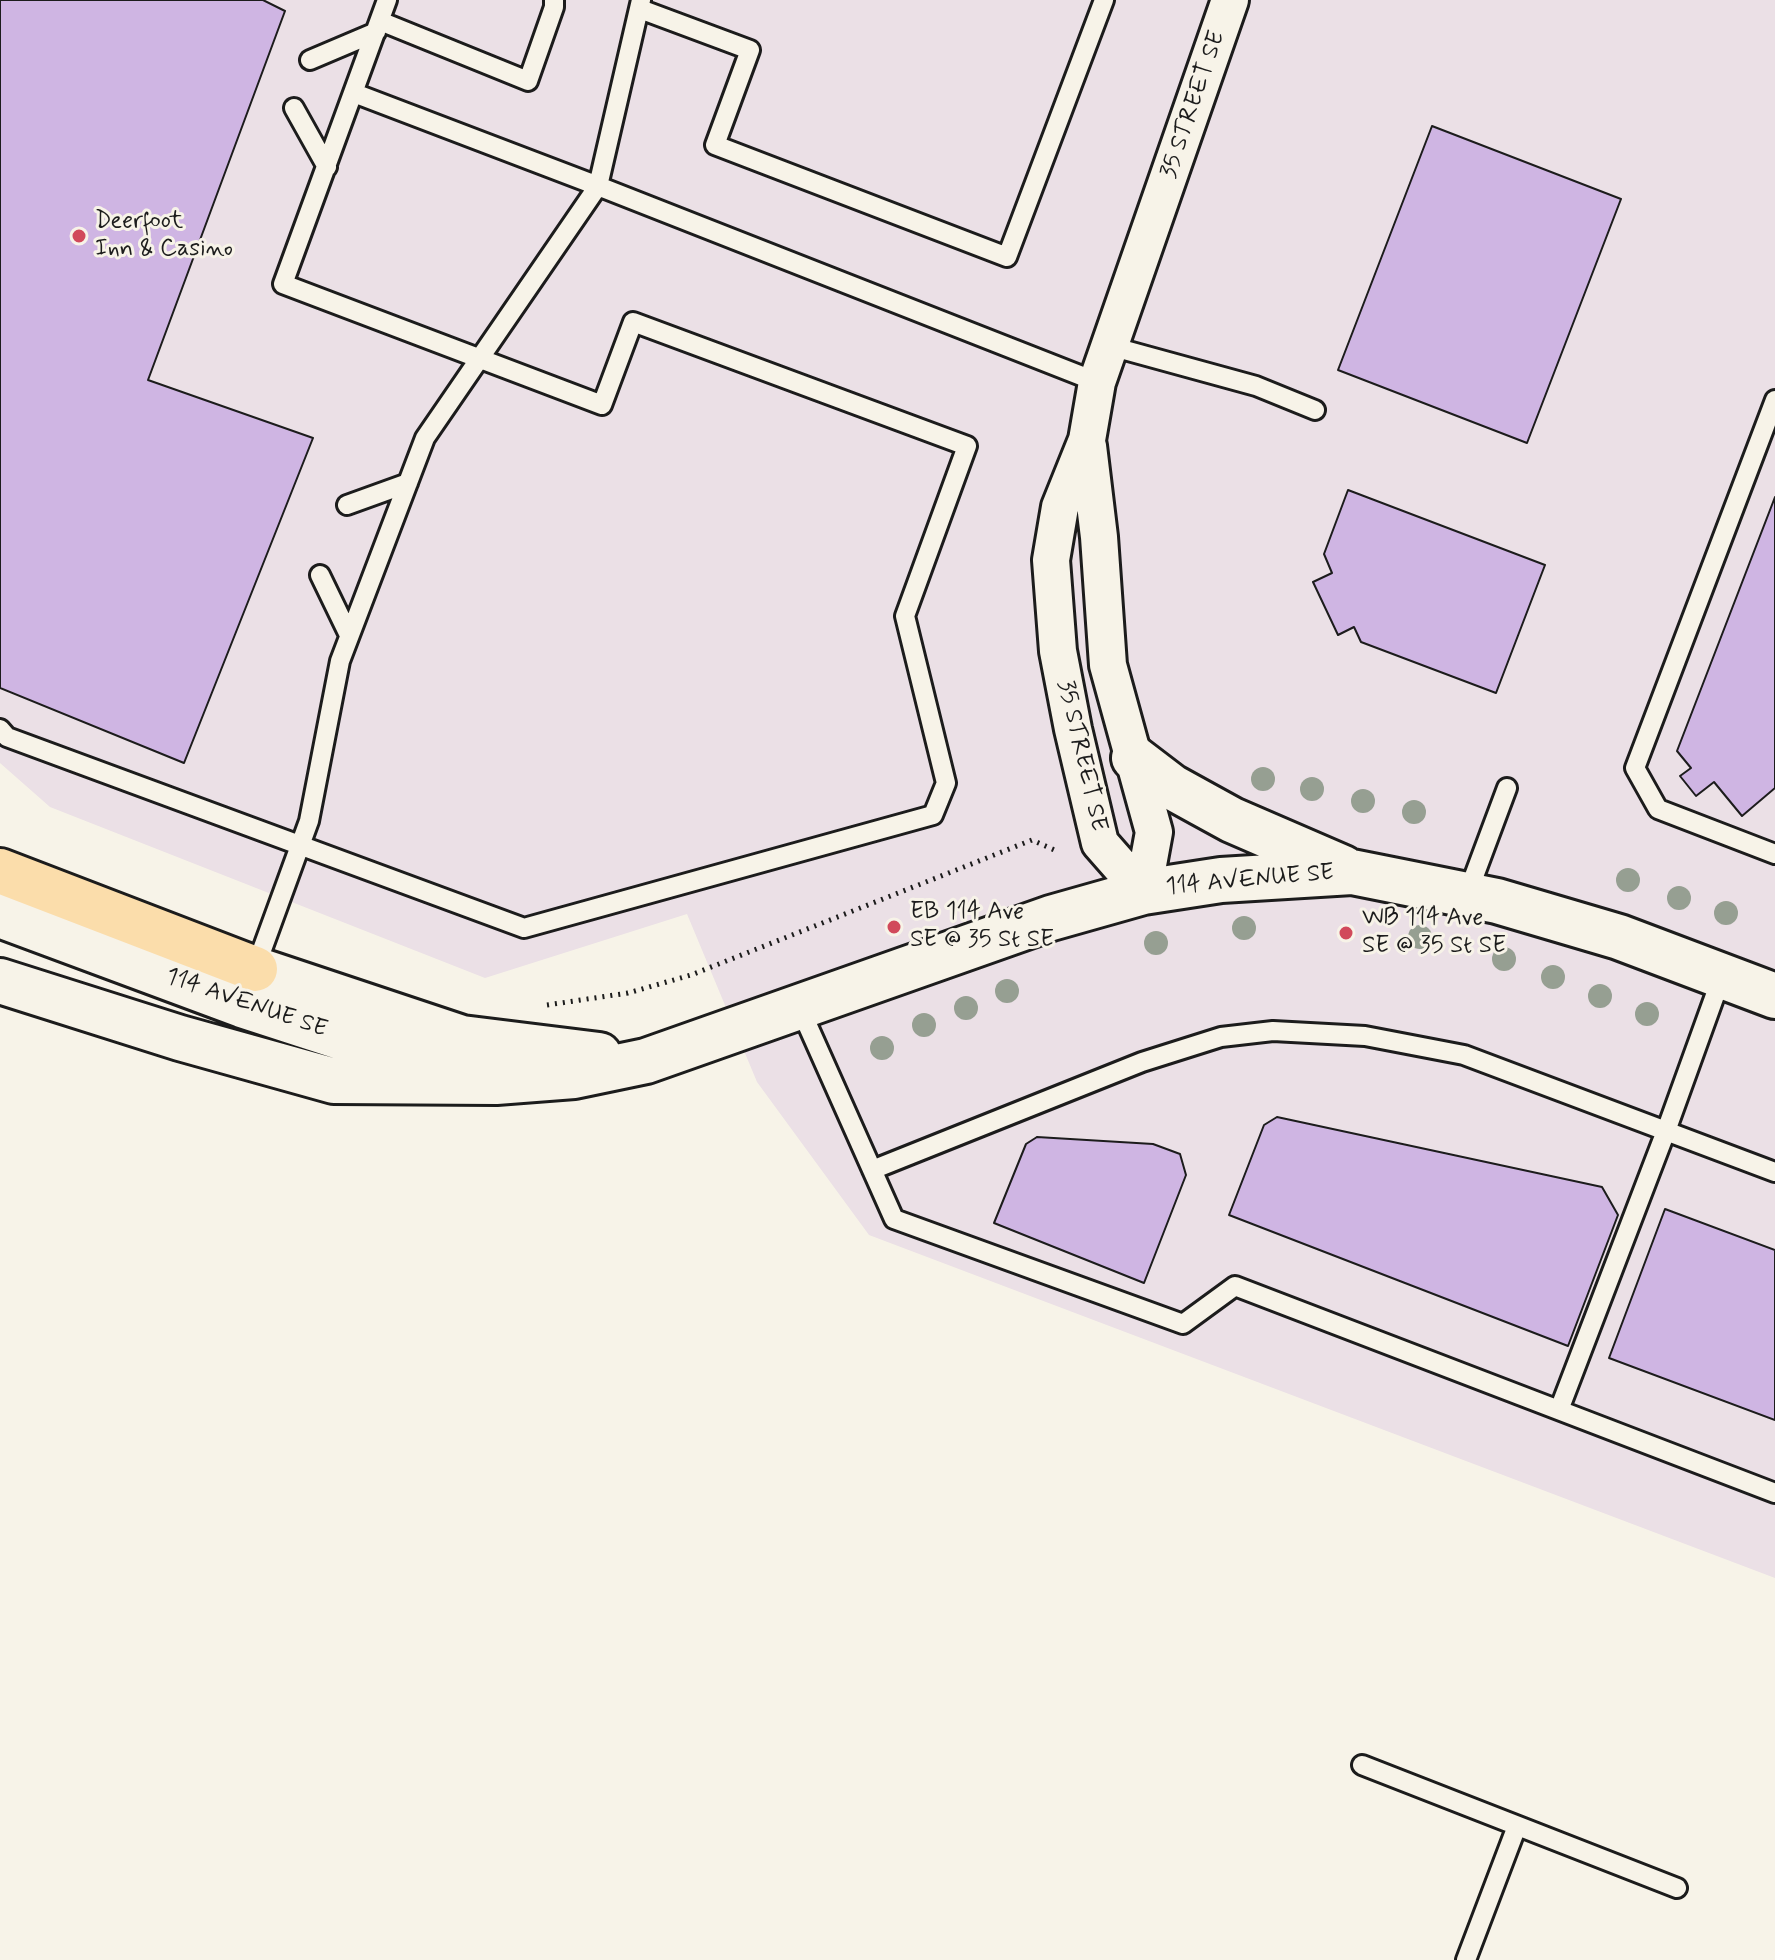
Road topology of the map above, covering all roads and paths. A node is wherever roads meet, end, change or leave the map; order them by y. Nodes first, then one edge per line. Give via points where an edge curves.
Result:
1 (387, 0) edge
2 (554, 0) edge
3 (1104, 0) edge
4 (1230, 0) edge
5 (640, 4) edge
6 (378, 27) junction
7 (310, 60) dead end
8 (354, 93) junction
9 (294, 108) dead end
10 (327, 167) junction
11 (598, 186) junction
12 (1110, 346) junction
13 (479, 358) junction
14 (1097, 382) junction
15 (1775, 400) edge
16 (1315, 410) dead end
17 (1087, 440) junction
18 (408, 483) junction
19 (347, 505) dead end
20 (320, 575) dead end
21 (349, 635) junction
22 (0, 729) edge
23 (1134, 758) junction
24 (1507, 788) dead end
25 (301, 844) junction
26 (1775, 854) edge
27 (0, 871) edge
28 (1352, 872) junction
29 (1143, 892) junction
30 (1467, 895) junction
31 (0, 915) edge
32 (255, 969) junction
33 (1722, 976) junction
34 (0, 981) edge
35 (1775, 996) edge
36 (799, 1006) junction
37 (646, 1061) junction
38 (496, 1082) junction
39 (1666, 1131) junction
40 (872, 1170) junction
41 (1775, 1172) edge
42 (1559, 1410) junction
43 (1775, 1493) edge
44 (1362, 1765) dead end
45 (1517, 1826) junction
46 (1677, 1888) dead end
47 (1466, 1960) edge

1 - 6 lane
2 - 6 lane via 528,81
3 - 5 lane via 1007,257 715,145 750,50
4 - 12 street, 35 STREET SE
5 - 11 lane
6 - 7 lane
6 - 8 lane
8 - 10 lane
8 - 11 lane
9 - 10 lane
10 - 13 lane via 283,284
11 - 13 lane
11 - 14 lane
12 - 14 street, 35 STREET SE
12 - 16 lane via 1256,386
13 - 18 lane via 425,438
13 - 25 lane via 602,405 633,322 967,446 905,616 946,783 933,815 524,928
14 - 17 street, 35 STREET SE
15 - 26 lane via 1635,768 1658,809
17 - 23 street, 35 STREET SE via 1108,665
17 - 29 street, 35 STREET SE via 1060,507 1051,560 1058,651 1100,843
18 - 19 lane
18 - 21 lane
20 - 21 lane
21 - 25 lane
22 - 25 lane via 7,737
23 - 28 main road via 1172,787 1232,820
23 - 29 street, 35 STREET SE via 1154,832
24 - 30 lane
25 - 32 lane
27 - 32 main road
28 - 29 main road, 114 AVENUE SE via 1221,880
28 - 30 main road, 114 AVENUE SE
29 - 36 main road, 114 AVENUE SE via 1051,918
30 - 33 main road, 114 AVENUE SE via 1619,937
31 - 38 main road, 114 AVENUE SE via 242,1005
32 - 37 main road via 462,1038
33 - 35 main road, 114 AVENUE SE
33 - 39 lane
34 - 38 main road, 114 AVENUE SE via 334,1081
36 - 37 main road, 114 AVENUE SE
36 - 40 lane
37 - 38 main road, 114 AVENUE SE via 574,1076
39 - 40 lane via 1464,1055 1365,1036 1273,1031 1221,1037 1142,1062
39 - 41 lane
39 - 42 lane
40 - 42 lane via 894,1219 1183,1324 1235,1286
42 - 43 lane
44 - 45 lane
45 - 46 lane
45 - 47 lane

